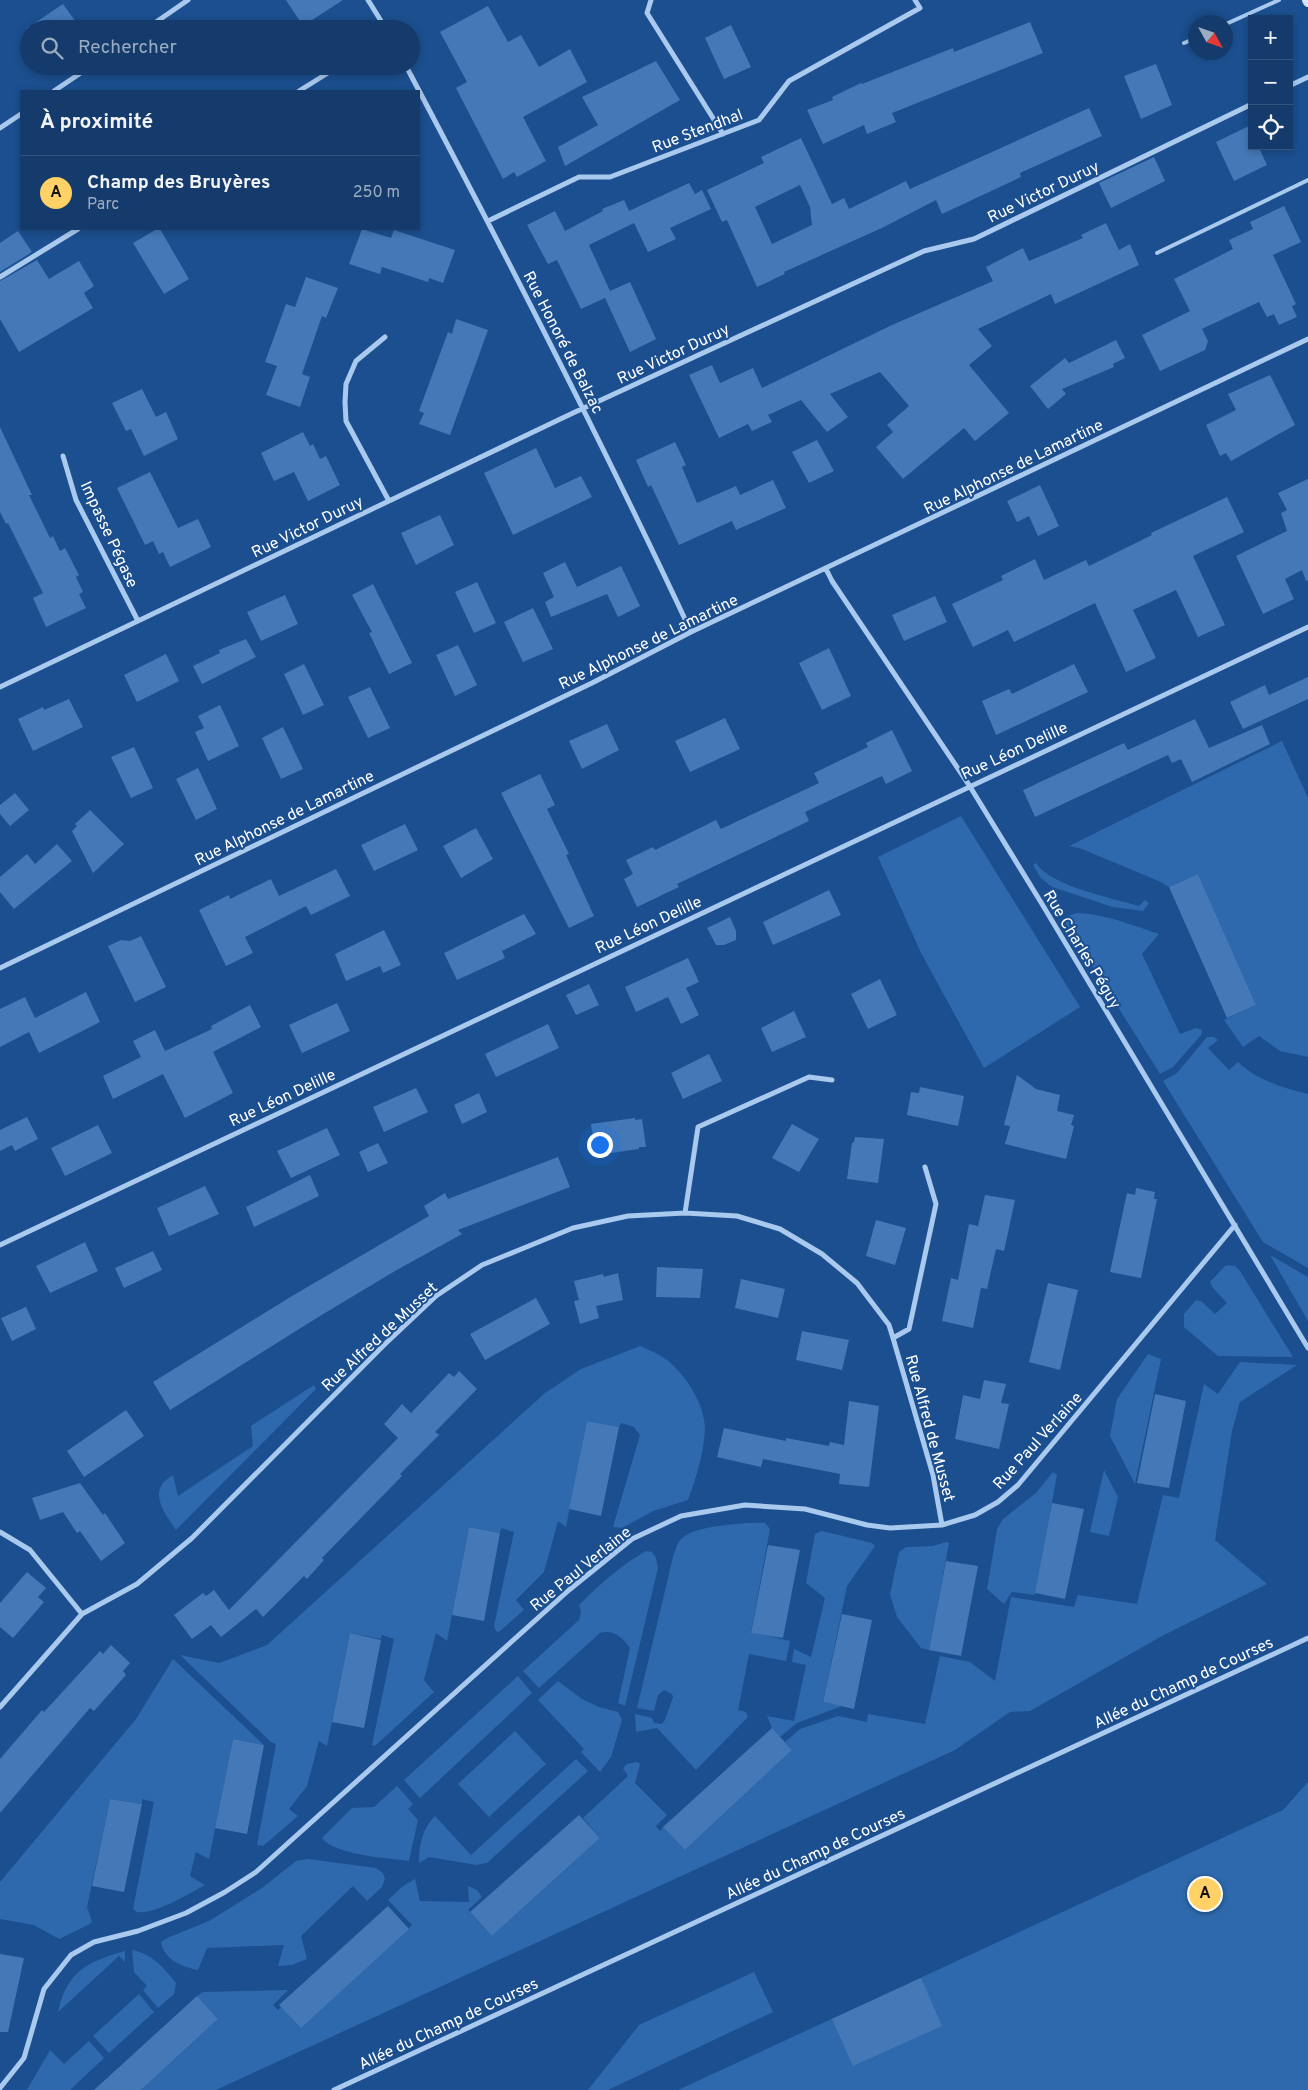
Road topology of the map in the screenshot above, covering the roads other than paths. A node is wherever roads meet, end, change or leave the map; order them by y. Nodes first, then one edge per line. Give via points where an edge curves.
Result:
1 (188, 0) edge
2 (368, 0) edge
3 (651, 0) edge
4 (915, 0) edge
5 (1279, 0) edge
6 (159, 20) edge
7 (380, 20) edge
8 (1233, 21) edge
9 (1188, 41) edge
10 (1184, 43) dead end
11 (78, 75) edge
12 (325, 75) edge
13 (411, 75) edge
14 (1308, 77) edge
15 (1293, 84) edge
16 (55, 90) edge
17 (301, 90) edge
18 (419, 90) edge
19 (420, 92) edge
20 (1250, 105) edge
21 (20, 115) edge
22 (0, 128) edge
23 (723, 134) junction
24 (1308, 180) edge
25 (488, 221) junction
26 (76, 230) edge
27 (1158, 253) dead end
28 (0, 277) edge
29 (385, 337) dead end
30 (1308, 339) edge
31 (584, 408) junction
32 (63, 456) dead end
33 (389, 501) junction
34 (826, 569) junction
35 (138, 621) junction
36 (1308, 626) edge
37 (691, 632) junction
38 (0, 687) edge
39 (969, 785) junction
40 (0, 968) edge
41 (832, 1080) dead end
42 (925, 1167) dead end
43 (685, 1213) junction
44 (1235, 1225) junction
45 (0, 1245) edge
46 (893, 1338) junction
47 (1308, 1348) edge
48 (942, 1525) junction
49 (0, 1532) edge
50 (82, 1614) junction
51 (1308, 1638) edge
52 (0, 1707) edge
53 (0, 2088) edge
54 (334, 2090) edge

1 - 6 street
2 - 7 street
3 - 23 street via 648,13
4 - 23 street, Rue Stendhal via 920,8 789,81 759,120
5 - 8 lane
9 - 10 lane
11 - 16 street
12 - 17 street
13 - 18 street, Rue Honoré de Balzac
14 - 15 street
19 - 25 street, Rue Honoré de Balzac
20 - 31 street, Rue Victor Duruy via 974,239 924,251
21 - 22 street
23 - 25 street, Rue Stendhal via 610,177 579,177
24 - 27 lane
25 - 31 street, Rue Honoré de Balzac
26 - 28 street
29 - 33 street via 356,361 346,384 344,402 346,421
30 - 34 street, Rue Alphonse de Lamartine
31 - 33 street, Rue Victor Duruy
31 - 37 street, Rue Honoré de Balzac
32 - 35 street, Impasse Pégase via 76,500
33 - 35 street, Rue Victor Duruy
34 - 37 street, Rue Alphonse de Lamartine
34 - 39 street, Rue Charles Péguy
35 - 38 street, Rue Victor Duruy
36 - 39 street, Rue Léon Delille
37 - 40 street, Rue Alphonse de Lamartine via 592,683
39 - 44 street, Rue Charles Péguy
39 - 45 street, Rue Léon Delille
41 - 43 street via 809,1077 698,1127
42 - 46 street, Rue Alfred de Musset via 936,1204 909,1329
43 - 46 street, Rue Alfred de Musset via 745,1218 780,1229 822,1254 857,1283 889,1325
43 - 50 street, Rue Alfred de Musset via 628,1216 573,1228 482,1266 436,1296 192,1538 137,1584
44 - 47 street, Rue Charles Péguy
44 - 48 street, Rue Paul Verlaine via 1018,1485 975,1515
46 - 48 street, Rue Alfred de Musset via 933,1475
48 - 53 street, Rue Paul Verlaine via 890,1528 805,1509 745,1505 681,1516 632,1539 562,1596 256,1872 186,1913 138,1931 94,1942 70,1955 44,1988 24,2058
49 - 50 street via 30,1550
50 - 52 street, Rue Alfred de Musset
51 - 54 street, Allée du Champ de Courses

